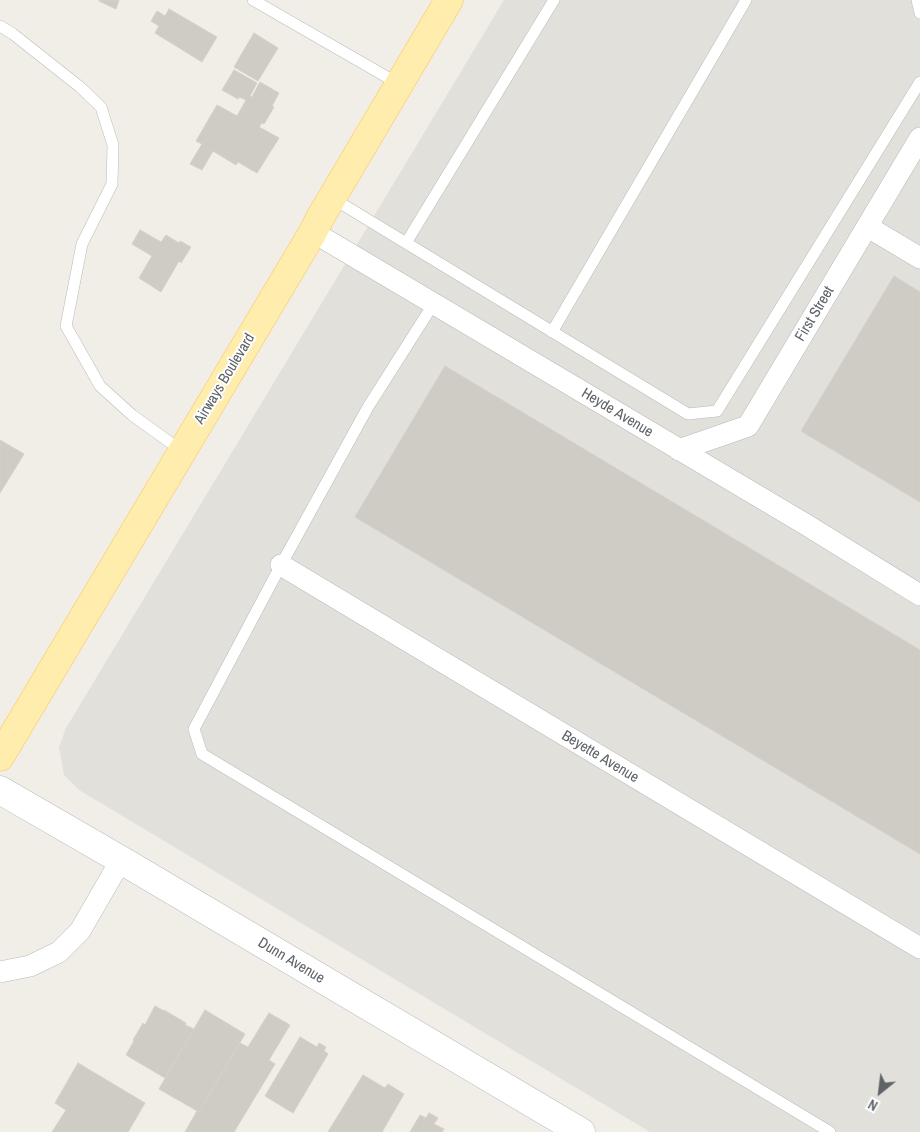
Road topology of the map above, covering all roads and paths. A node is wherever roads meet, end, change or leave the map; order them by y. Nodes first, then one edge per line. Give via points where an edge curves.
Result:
1 (252, 0) edge
2 (449, 0) edge
3 (554, 0) edge
4 (746, 0) edge
5 (917, 0) edge
6 (920, 13) edge
7 (0, 26) edge
8 (920, 82) edge
9 (399, 84) junction
10 (920, 138) edge
11 (332, 198) junction
12 (868, 226) junction
13 (313, 232) junction
14 (406, 244) junction
15 (920, 258) edge
16 (434, 303) junction
17 (552, 332) junction
18 (678, 450) junction
19 (182, 452) junction
20 (281, 565) junction
21 (920, 595) edge
22 (0, 757) edge
23 (0, 790) edge
24 (121, 860) junction
25 (920, 948) edge
26 (0, 972) edge
27 (581, 1132) edge
28 (830, 1132) edge

1 - 9 lane
2 - 9 main road, Airways Boulevard
3 - 14 lane
4 - 17 lane
5 - 6 lane
7 - 19 lane via 73,81 101,107 113,145 112,184 82,244 66,326 100,386 132,415
8 - 17 lane via 717,411 688,414
9 - 11 main road, Airways Boulevard
10 - 12 street, First Street
11 - 13 main road, Airways Boulevard
11 - 14 lane
12 - 15 street
12 - 18 street, First Street via 748,426
13 - 16 street, Heyde Avenue
13 - 19 main road, Airways Boulevard
14 - 17 lane
16 - 18 street, Heyde Avenue
16 - 20 lane via 368,407
18 - 21 street, Heyde Avenue
19 - 22 main road, Airways Boulevard
20 - 25 street, Beyette Avenue
20 - 28 lane via 194,729 202,754
23 - 24 main road, Dunn Avenue
24 - 26 street via 80,931 59,952 30,966
24 - 27 main road, Dunn Avenue

